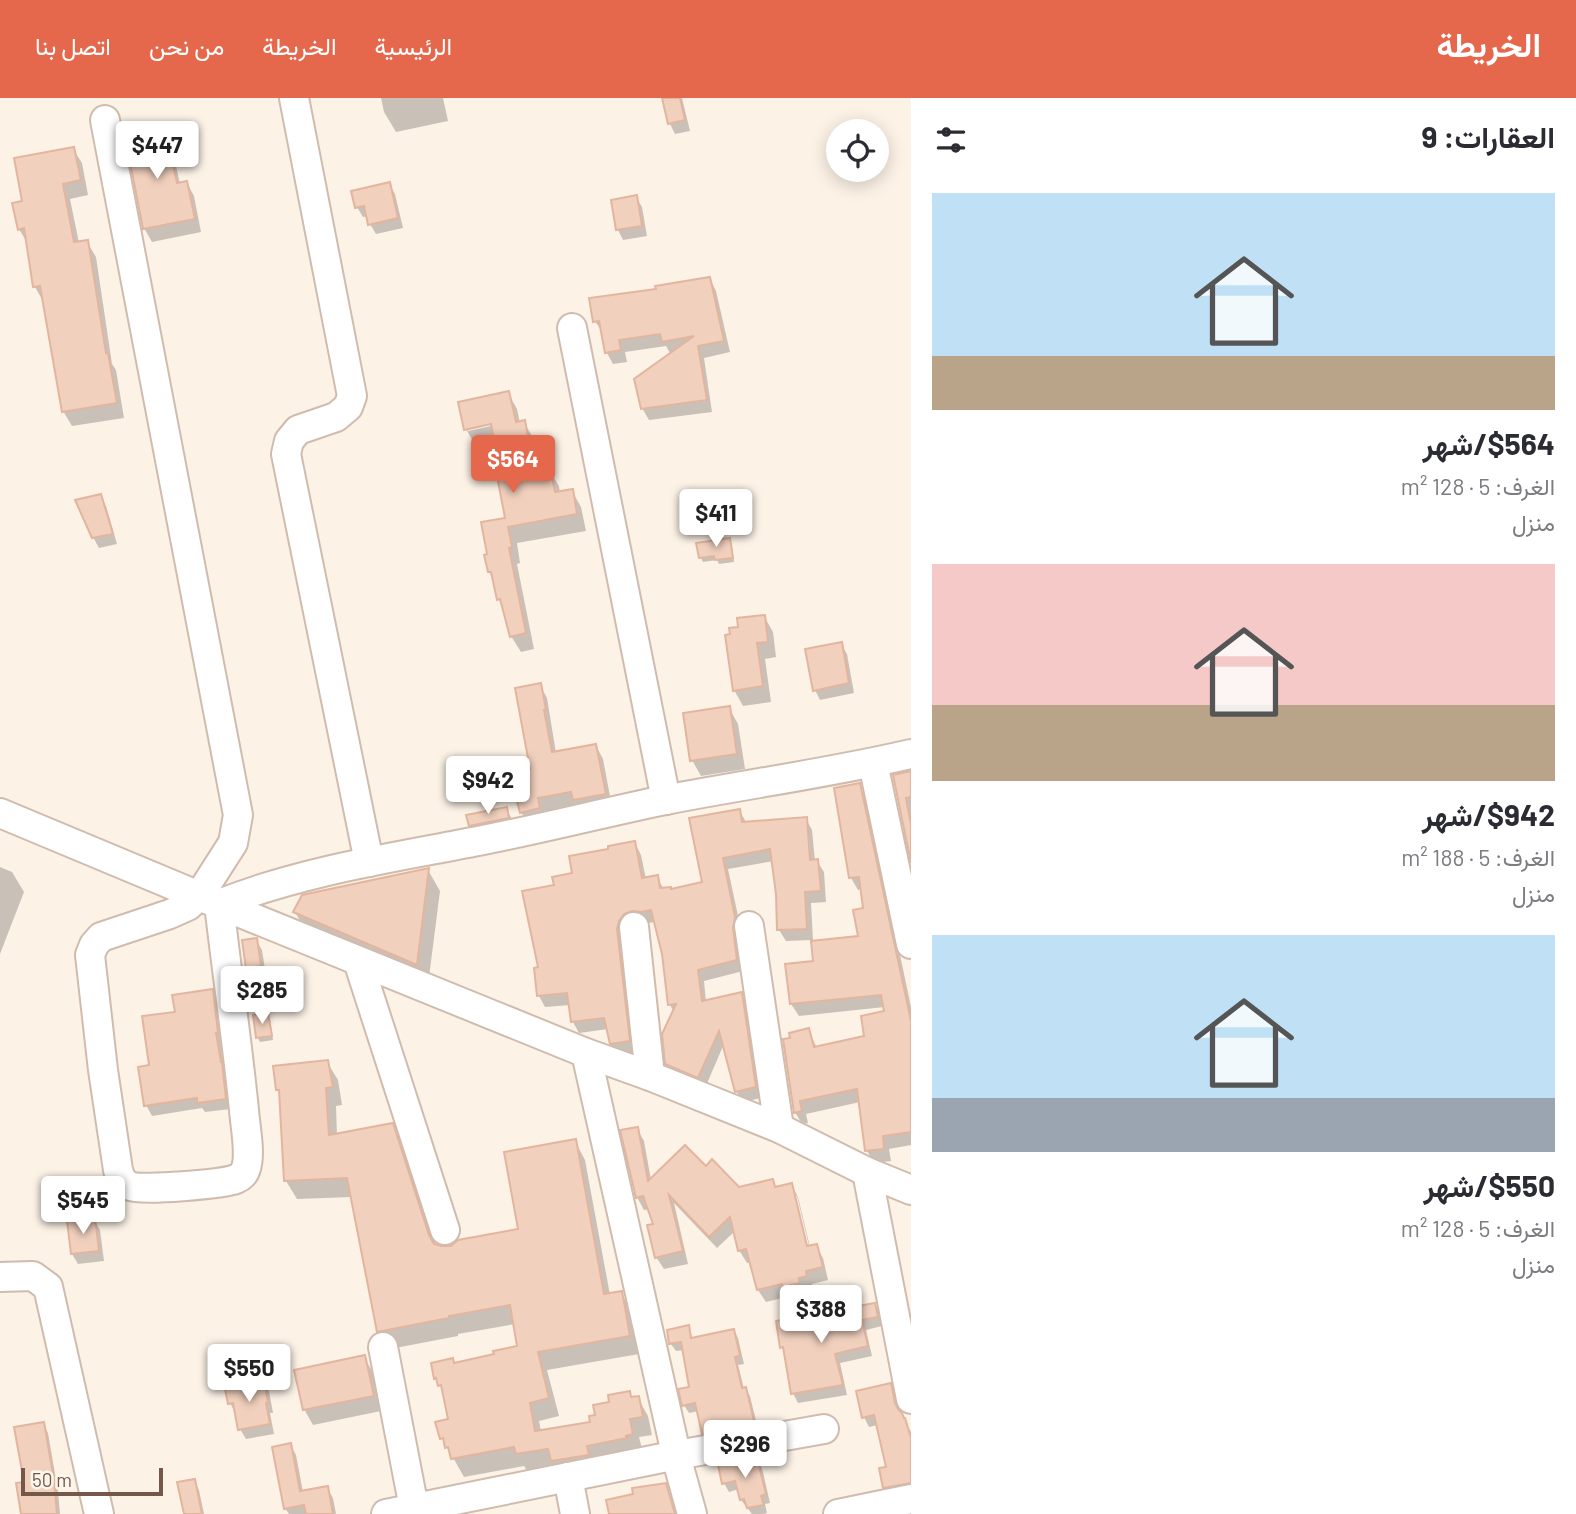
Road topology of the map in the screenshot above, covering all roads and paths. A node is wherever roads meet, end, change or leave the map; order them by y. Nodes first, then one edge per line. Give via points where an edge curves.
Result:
1 (294, 98) edge
2 (105, 120) dead end
3 (572, 328) dead end
4 (911, 754) edge
5 (873, 763) junction
6 (666, 800) junction
7 (0, 813) edge
8 (369, 862) junction
9 (209, 900) junction
10 (749, 926) dead end
11 (634, 927) dead end
12 (911, 944) edge
13 (358, 961) junction
14 (586, 1053) junction
15 (650, 1076) junction
16 (779, 1128) junction
17 (867, 1172) junction
18 (911, 1190) edge
19 (445, 1230) dead end
20 (0, 1277) edge
21 (383, 1347) dead end
22 (911, 1399) edge
23 (824, 1429) dead end
24 (677, 1455) junction
25 (568, 1478) junction
26 (911, 1499) edge
27 (414, 1508) junction
28 (99, 1514) edge
29 (386, 1514) edge
30 (575, 1514) edge
31 (692, 1514) edge
32 (838, 1514) edge

1 - 8 street via 352,396 337,417 299,430 289,441 286,454
2 - 9 street via 238,814 233,843
3 - 6 street
4 - 5 street
5 - 6 street
5 - 12 street
6 - 8 street
7 - 9 street
8 - 9 street
9 - 9 street via 241,1085 246,1171 238,1179 222,1183 133,1187 120,1179 118,1170 90,955 102,937
9 - 13 street
10 - 16 street
11 - 15 street
13 - 14 street
13 - 19 street
14 - 15 street
14 - 24 street
15 - 16 street
16 - 17 street
17 - 18 street
17 - 22 street
20 - 28 street via 33,1276 48,1287
21 - 27 street
23 - 24 street
24 - 25 street
24 - 31 street
25 - 27 street
25 - 30 street
26 - 32 street
27 - 29 street

